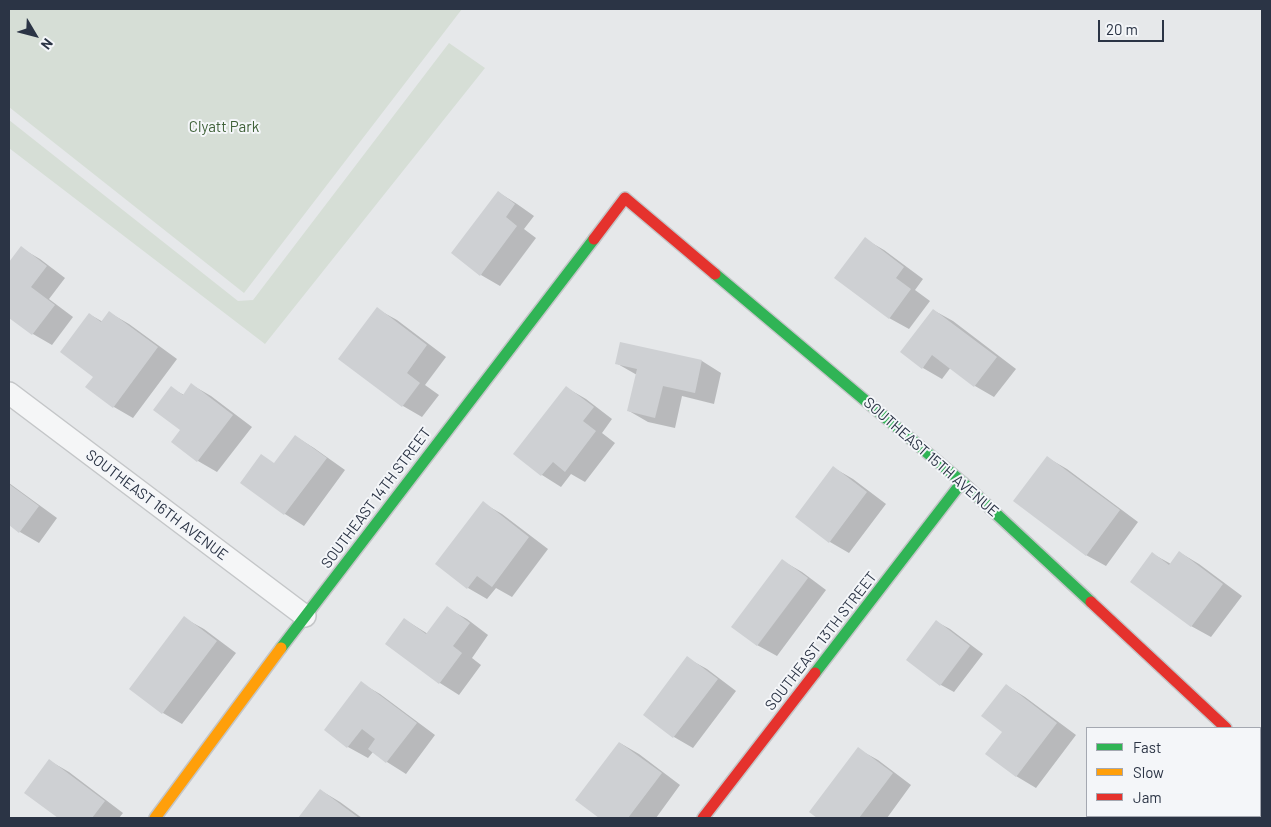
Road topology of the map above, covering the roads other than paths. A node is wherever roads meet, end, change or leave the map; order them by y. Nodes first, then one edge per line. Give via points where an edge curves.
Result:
1 (625, 198) joint
2 (9, 393) edge
3 (962, 482) junction
4 (305, 616) junction
5 (1225, 727) edge
6 (155, 818) edge
7 (703, 818) edge

1 - 3 street, SOUTHEAST 15TH AVENUE
1 - 4 street, SOUTHEAST 14TH STREET
2 - 4 street, SOUTHEAST 16TH AVENUE
3 - 5 street, SOUTHEAST 15TH AVENUE
3 - 7 street, SOUTHEAST 13TH STREET
4 - 6 street, SOUTHEAST 14TH STREET

